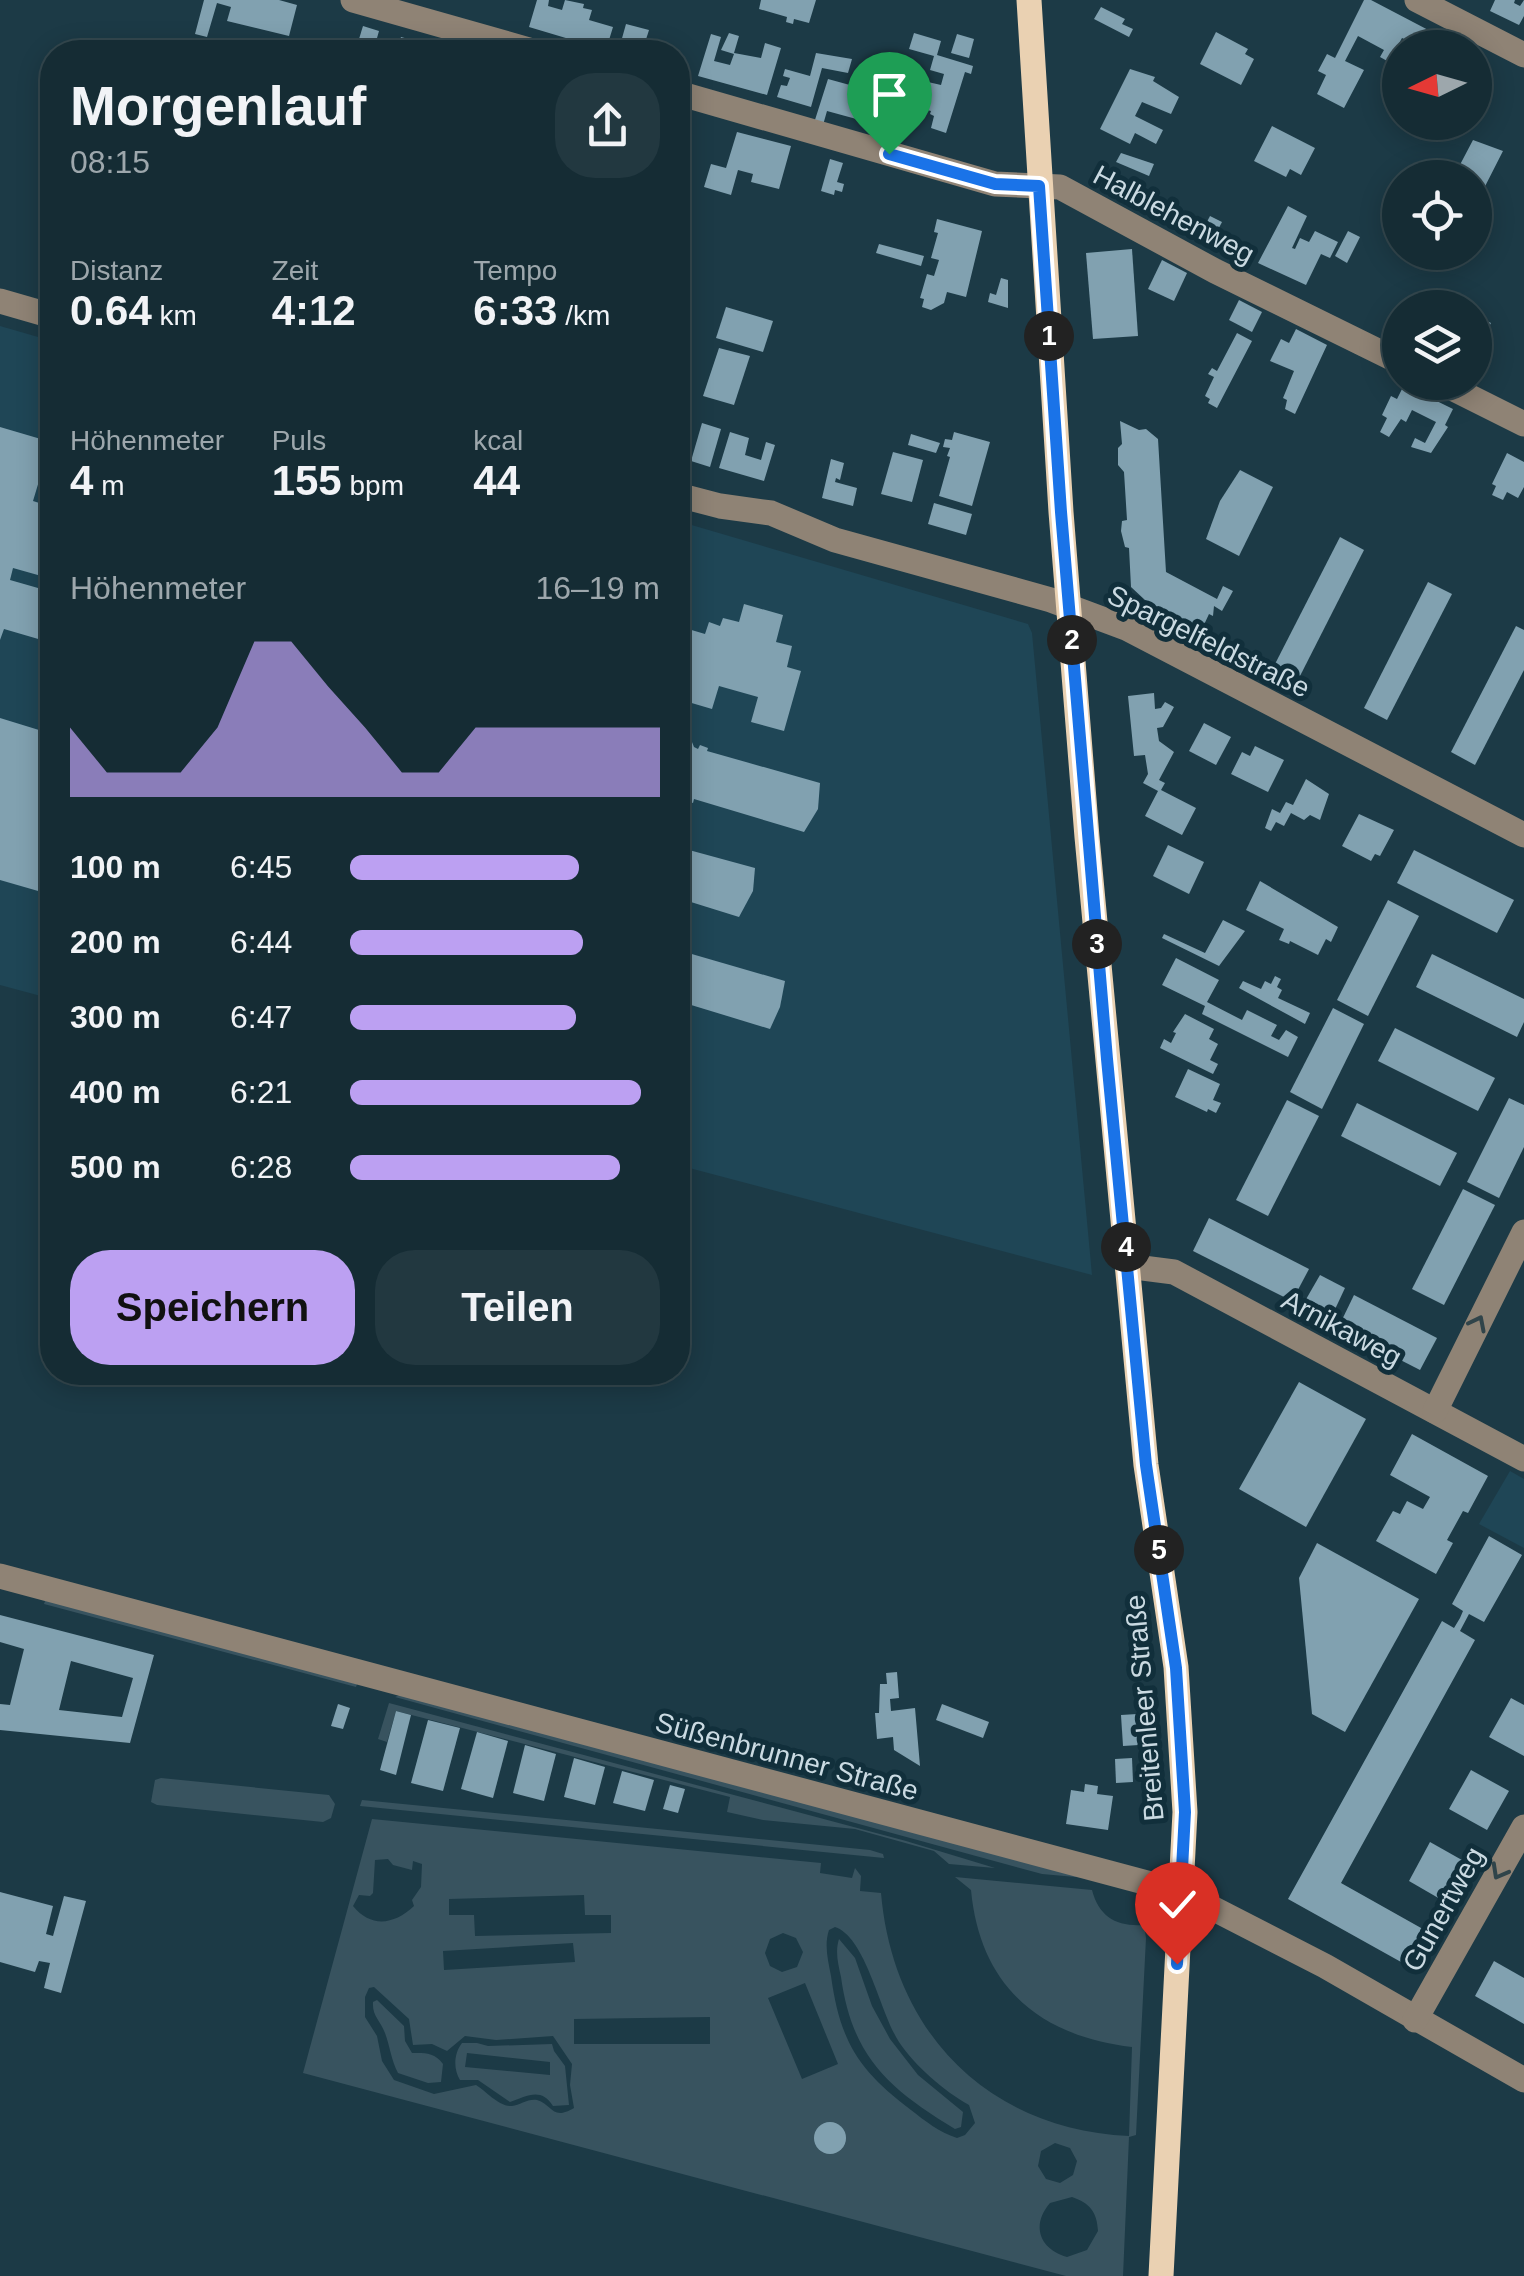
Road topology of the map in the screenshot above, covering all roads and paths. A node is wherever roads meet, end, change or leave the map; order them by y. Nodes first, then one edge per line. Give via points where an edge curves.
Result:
1 (353, 0) edge
2 (1029, 0) edge
3 (1417, 0) edge
4 (494, 40) edge
5 (1524, 55) edge
6 (690, 96) edge
7 (1039, 186) junction
8 (0, 301) edge
9 (40, 313) edge
10 (1382, 353) edge
11 (1476, 400) edge
12 (1524, 424) edge
13 (690, 497) edge
14 (1069, 606) junction
15 (1524, 834) edge
16 (1524, 1232) edge
17 (1127, 1266) junction
18 (1434, 1411) junction
19 (1524, 1459) edge
20 (0, 1576) edge
21 (1524, 1827) edge
22 (1181, 1892) junction
23 (1416, 2020) junction
24 (1524, 2080) edge
25 (1161, 2276) edge

1 - 4 street
2 - 7 main road, Breitenleer Straße
3 - 5 street
6 - 7 street, Halblehenweg via 995,184
7 - 10 street, Halblehenweg via 1060,187
7 - 14 main road, Breitenleer Straße
8 - 9 street
11 - 12 street
13 - 14 street, Spargelfeldstraße via 771,513 835,540
14 - 15 street, Spargelfeldstraße via 1126,628
14 - 17 main road, Breitenleer Straße
18 -> 16 street
17 - 18 street, Arnikaweg via 1174,1272
17 - 22 main road, Breitenleer Straße via 1146,1465 1176,1668 1185,1812
18 - 19 street, Arnikaweg
20 - 22 street, Süßenbrunner Straße
21 -> 23 street, Gunertweg
22 - 23 street, Süßenbrunner Straße
22 - 25 main road, Breitenleer Straße
23 - 24 street, Süßenbrunner Straße

